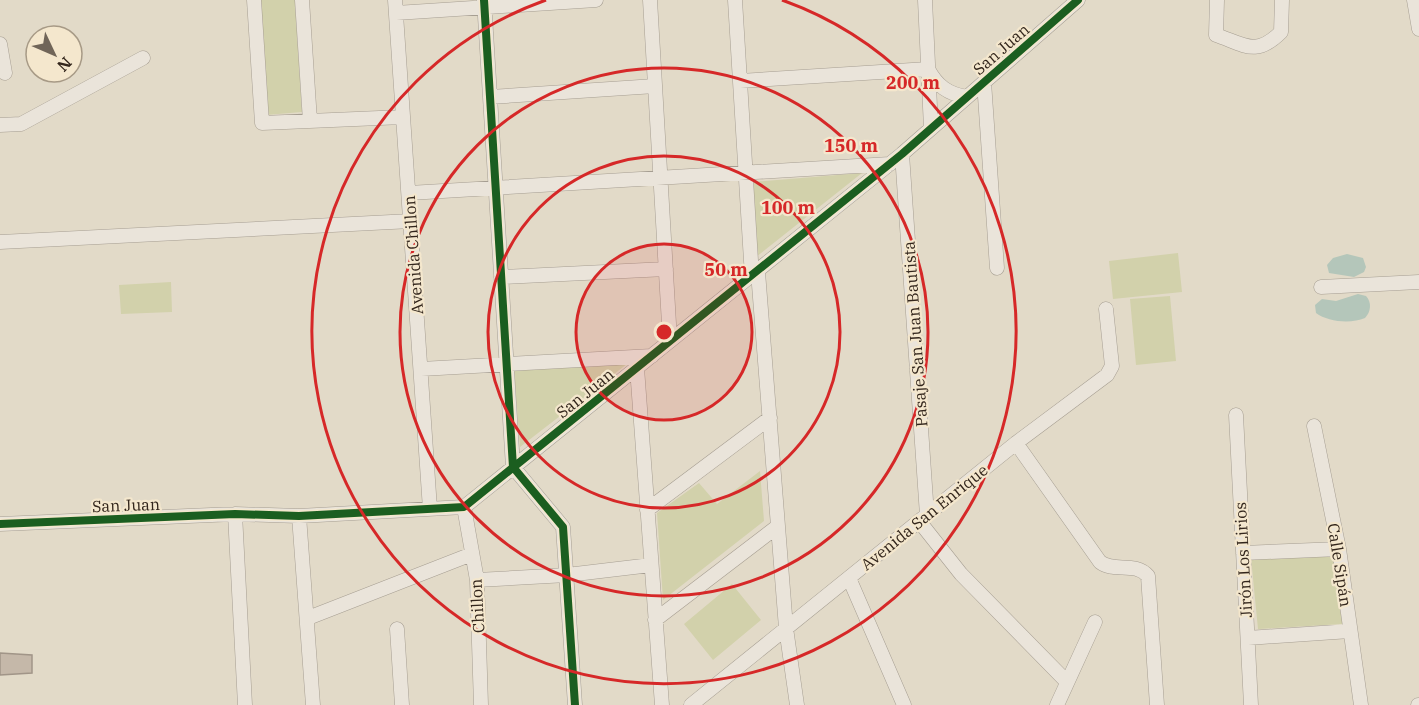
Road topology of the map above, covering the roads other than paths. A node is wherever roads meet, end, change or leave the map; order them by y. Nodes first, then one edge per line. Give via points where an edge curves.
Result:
1 (254, 0) edge
2 (302, 0) edge
3 (596, 0) edge
4 (650, 0) edge
5 (735, 0) edge
6 (925, 0) edge
7 (1078, 0) edge
8 (1217, 0) edge
9 (1282, 0) edge
10 (1414, 0) edge
11 (484, 4) edge
12 (396, 6) edge
13 (1419, 29) edge
14 (0, 44) edge
15 (143, 58) dead end
16 (928, 69) junction
17 (5, 73) dead end
18 (740, 81) junction
19 (984, 82) junction
20 (655, 86) junction
21 (490, 97) junction
22 (967, 97) junction
23 (403, 117) junction
24 (310, 121) junction
25 (0, 124) edge
26 (931, 128) junction
27 (902, 154) junction
28 (890, 164) junction
29 (745, 173) junction
30 (661, 178) junction
31 (496, 188) junction
32 (409, 193) junction
33 (411, 221) junction
34 (0, 242) edge
35 (997, 268) dead end
36 (666, 269) junction
37 (755, 274) junction
38 (501, 277) junction
39 (1419, 282) edge
40 (1321, 287) dead end
41 (1106, 309) dead end
42 (670, 341) junction
43 (652, 356) junction
44 (506, 363) junction
45 (637, 368) junction
46 (421, 369) junction
47 (1236, 415) dead end
48 (770, 418) junction
49 (1314, 426) dead end
50 (1016, 443) junction
51 (513, 467) junction
52 (464, 507) junction
53 (430, 509) junction
54 (647, 510) junction
55 (235, 514) junction
56 (299, 516) junction
57 (923, 518) junction
58 (0, 524) edge
59 (778, 526) junction
60 (1339, 549) junction
61 (1243, 553) junction
62 (472, 554) junction
63 (651, 565) junction
64 (567, 574) junction
65 (849, 578) junction
66 (477, 580) junction
67 (308, 618) junction
68 (656, 620) junction
69 (1095, 622) dead end
70 (786, 628) junction
71 (397, 629) dead end
72 (1350, 631) junction
73 (1248, 638) junction
74 (1067, 682) junction
75 (245, 705) edge
76 (313, 705) edge
77 (402, 705) edge
78 (481, 705) edge
79 (575, 705) edge
80 (662, 705) edge
81 (691, 705) edge
82 (797, 705) edge
83 (904, 705) edge
84 (1058, 705) edge
85 (1157, 705) edge
86 (1251, 705) edge
87 (1361, 705) edge

1 - 24 street via 262,123
2 - 24 street
3 - 11 street
4 - 20 street
5 - 18 street
6 - 16 street
7 - 19 street, San Juan
8 - 9 street via 1216,35 1255,48 1268,45 1281,32
10 - 13 street
11 - 12 street
11 - 21 street
12 - 23 street, Avenida Chillon
14 - 17 street
15 - 25 street via 21,124
16 - 18 street
16 - 22 street via 943,88
16 - 26 street
18 - 29 street
19 - 22 street, San Juan
19 - 35 street
20 - 21 street
20 - 30 street
21 - 31 street
22 - 26 street, San Juan
23 - 24 street
23 - 32 street, Avenida Chillon
26 - 27 street, San Juan
27 - 28 street, San Juan
27 - 57 street, Pasaje San Juan Bautista
28 - 29 street
28 - 37 street, San Juan
29 - 30 street
29 - 37 street
30 - 31 street
30 - 36 street
31 - 32 street
31 - 38 street
32 - 33 street, Avenida Chillon
33 - 34 street
33 - 46 street, Avenida Chillon
36 - 38 street
36 - 42 street
37 - 42 street, San Juan
37 - 48 street
38 - 44 street
39 - 40 street
41 - 50 street, Avenida San Enrique via 1112,366 1107,375
42 - 43 street, San Juan
43 - 44 street
43 - 45 street, San Juan
44 - 46 street
44 - 51 street
45 - 51 street, San Juan
45 - 54 street
46 - 53 street, Avenida Chillon
47 - 61 street, Jirón Los Lirios
48 - 54 street
48 - 59 street
49 - 60 street, Calle Sipán
50 - 57 street, Avenida San Enrique
50 - 85 street via 1100,562 1136,568 1148,576
51 - 52 street, San Juan
51 - 64 street via 561,523
52 - 53 street, San Juan
52 - 62 street, Chillon
53 - 56 street, San Juan
54 - 63 street
55 - 56 street, San Juan
55 - 58 street, San Juan
55 - 75 street
56 - 67 street
57 - 65 street, Avenida San Enrique
57 - 74 street via 961,574
59 - 68 street
59 - 70 street
60 - 61 street
60 - 72 street, Calle Sipán
61 - 73 street, Jirón Los Lirios
62 - 66 street, Chillon
62 - 67 street
63 - 64 street
63 - 68 street
64 - 66 street
64 - 79 street
65 - 70 street, Avenida San Enrique
65 - 83 street
66 - 78 street, Chillon
67 - 76 street
68 - 80 street
69 - 74 street
70 - 81 street, Avenida San Enrique
70 - 82 street
71 - 77 street
72 - 73 street
72 - 87 street, Calle Sipán
73 - 86 street, Jirón Los Lirios
74 - 84 street

